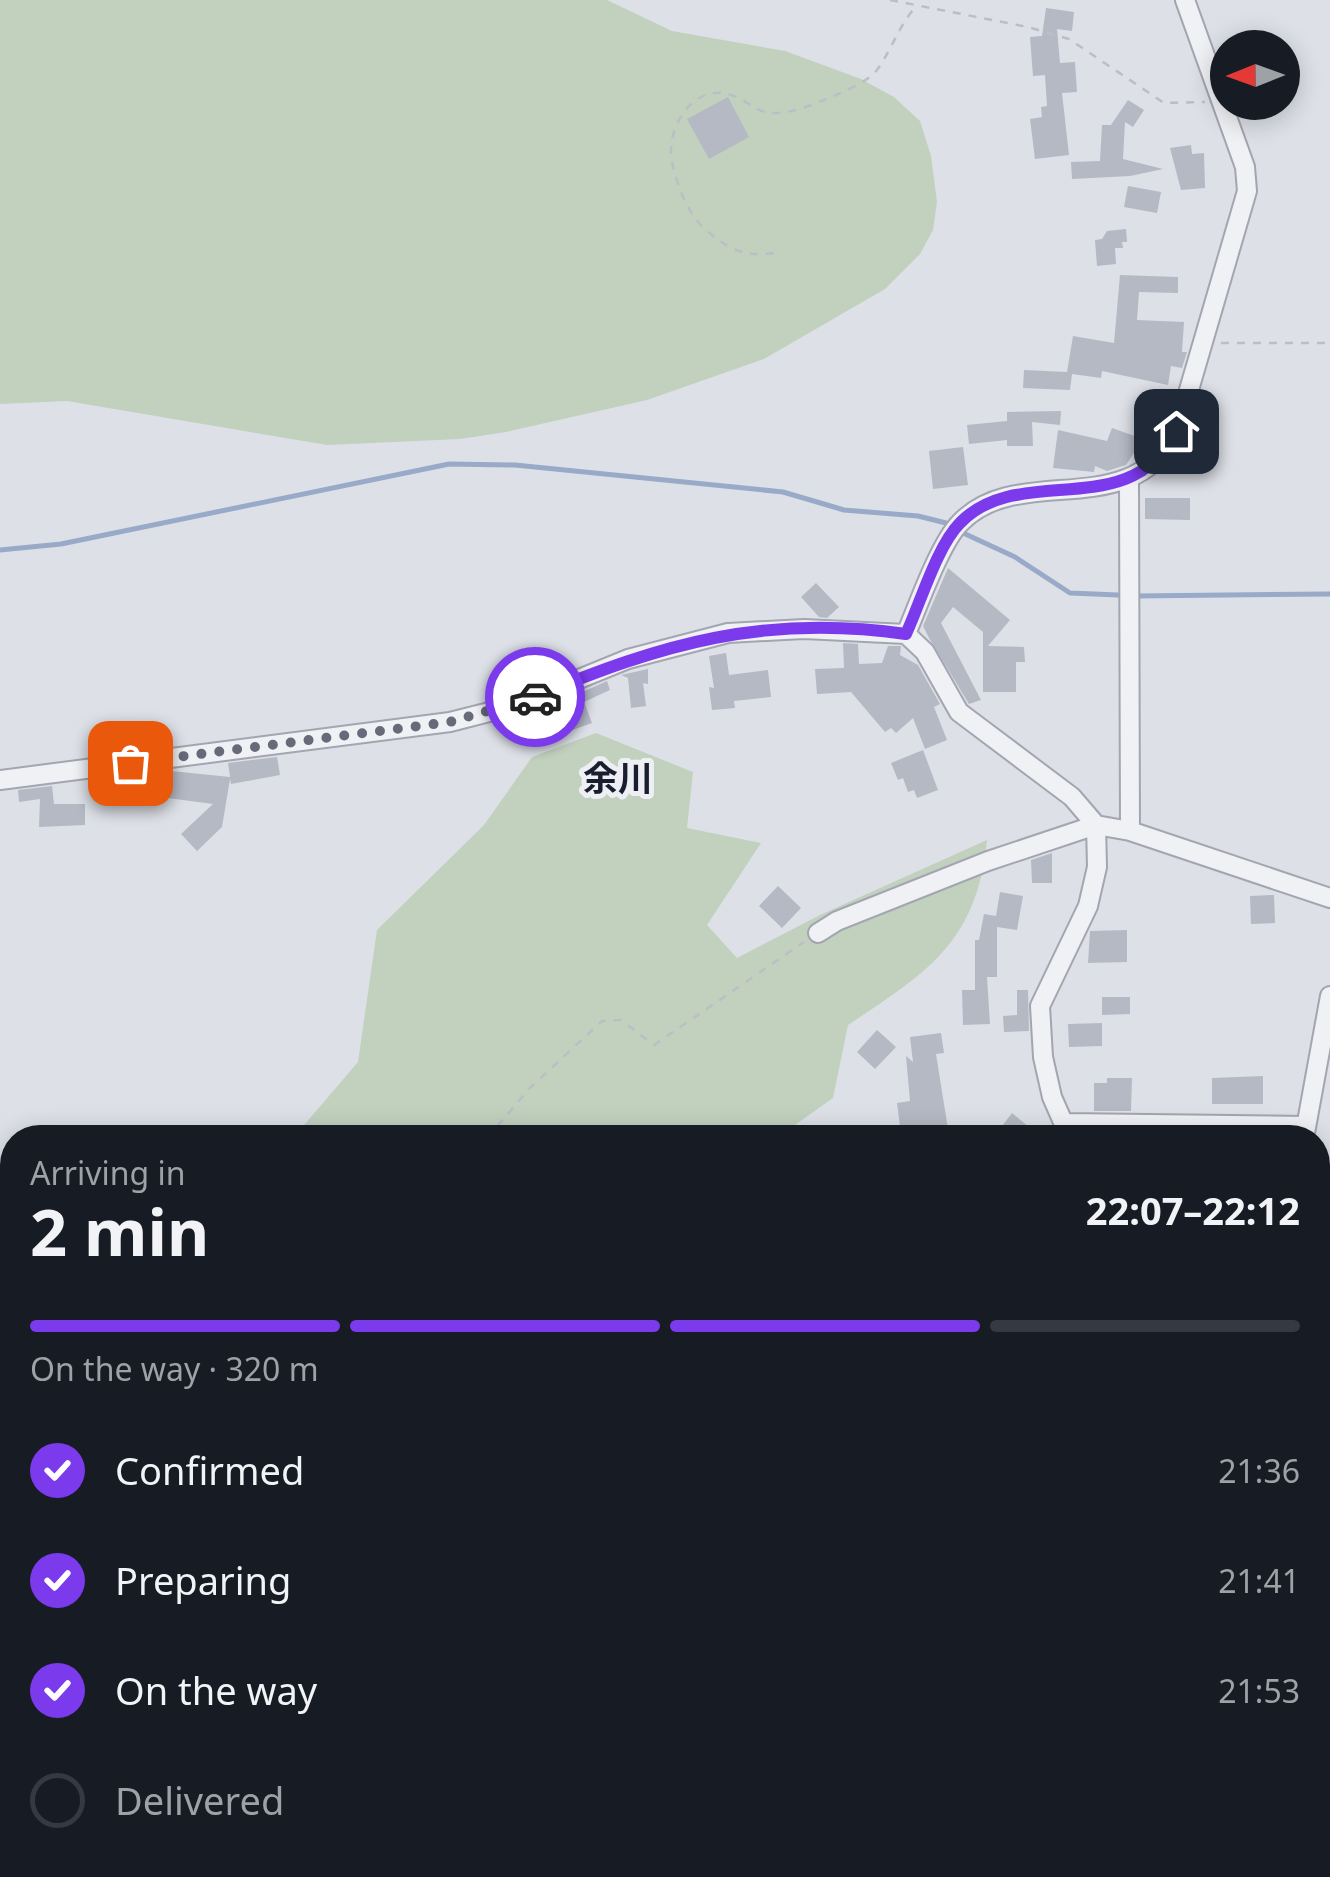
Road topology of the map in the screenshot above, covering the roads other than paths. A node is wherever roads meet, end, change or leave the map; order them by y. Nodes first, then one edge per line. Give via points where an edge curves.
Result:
1 (1186, 0) edge
2 (1129, 480) junction
3 (906, 634) junction
4 (0, 780) edge
5 (1096, 825) junction
6 (1130, 831) junction
7 (1330, 898) edge
8 (818, 933) road end
9 (1330, 996) edge
10 (1064, 1125) edge
11 (1306, 1125) edge

1 - 2 street via 1245,167 1246,191 1176,431 1168,449
2 - 3 street via 981,506 957,524
2 - 6 street
3 - 4 street via 728,634 628,659 513,706 450,722
3 - 5 street via 960,712 1072,797
5 - 6 street
5 - 8 street via 988,861
5 - 10 street via 1088,906 1040,1006 1044,1057
6 - 7 street
9 - 11 street

